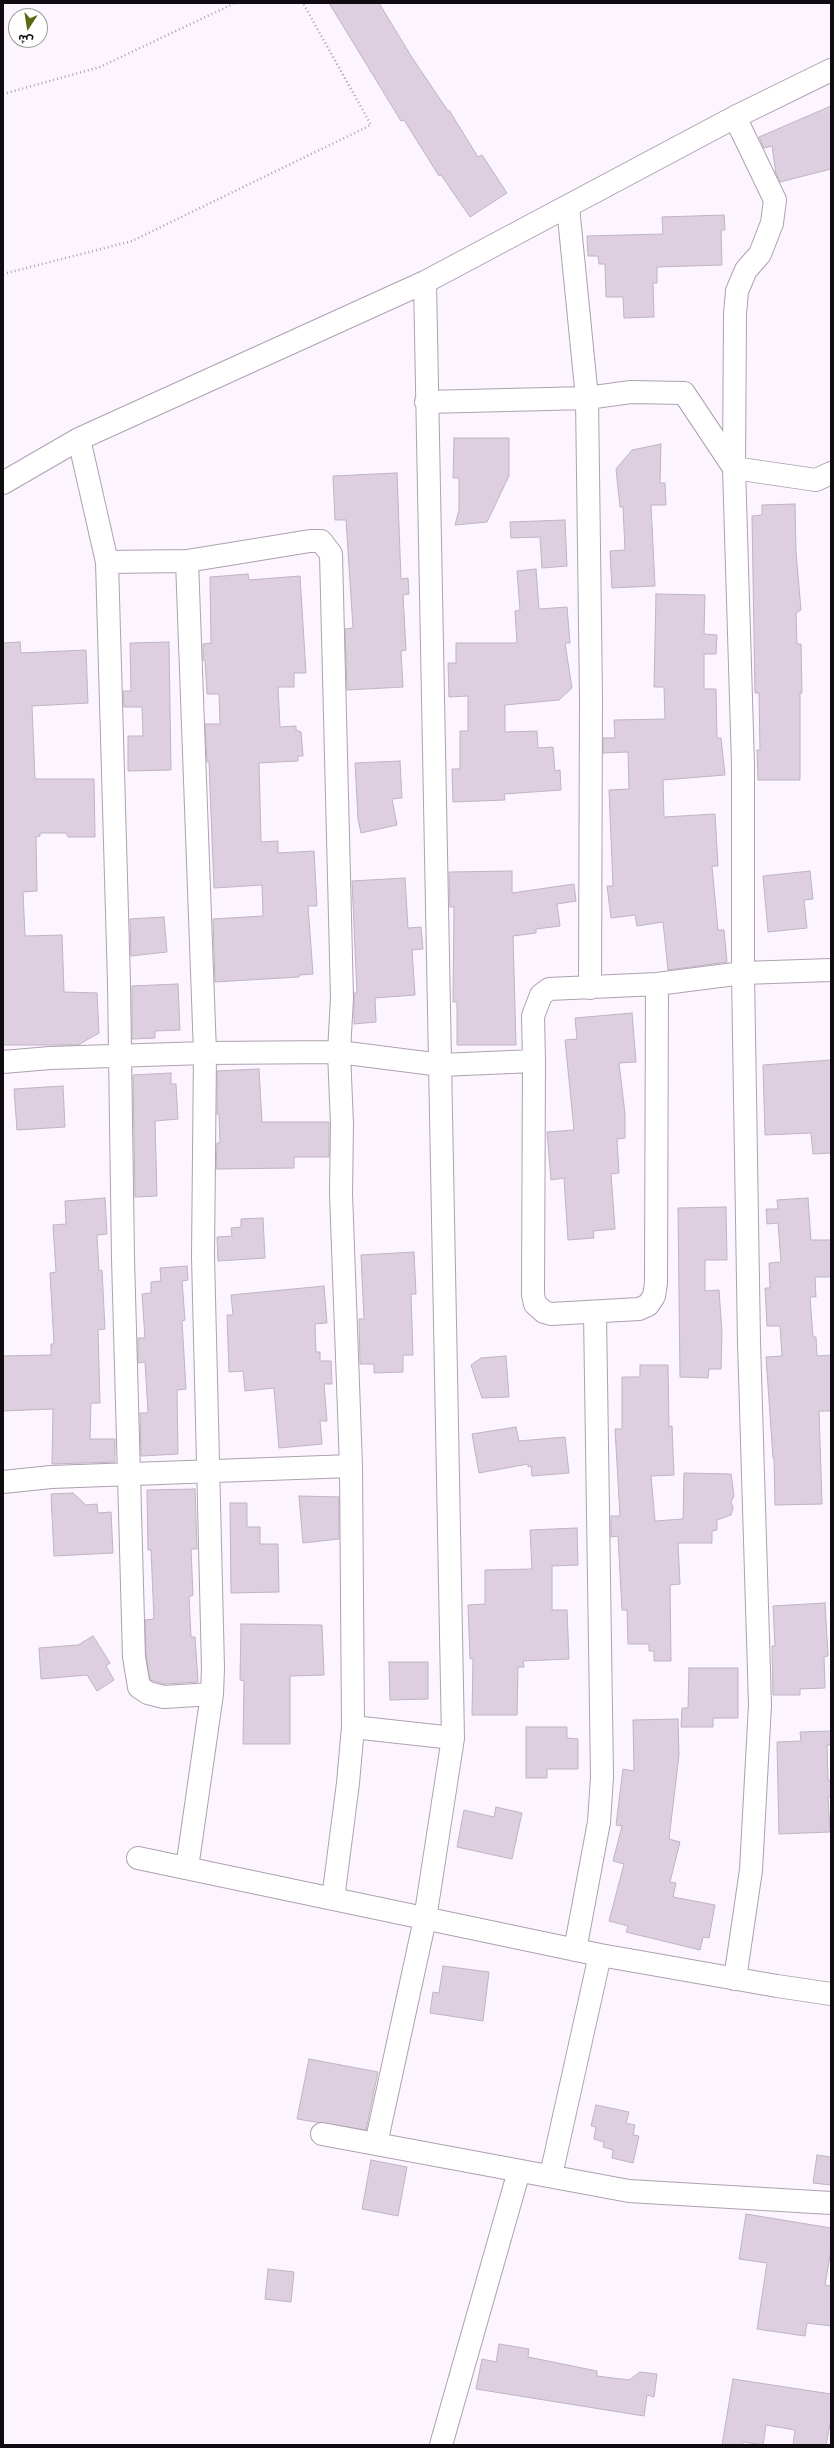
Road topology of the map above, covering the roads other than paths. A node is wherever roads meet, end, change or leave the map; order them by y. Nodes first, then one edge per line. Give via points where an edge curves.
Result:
1 (831, 70) edge
2 (735, 117) junction
3 (568, 207) junction
4 (425, 282) junction
5 (587, 398) junction
6 (426, 402) junction
7 (79, 439) junction
8 (734, 468) junction
9 (831, 472) edge
10 (3, 483) edge
11 (187, 561) junction
12 (107, 562) junction
13 (831, 970) edge
14 (743, 973) junction
15 (657, 984) junction
16 (590, 988) junction
17 (339, 1052) junction
18 (205, 1053) junction
19 (119, 1057) junction
20 (534, 1061) junction
21 (3, 1062) edge
22 (441, 1065) junction
23 (595, 1313) junction
24 (351, 1466) junction
25 (209, 1473) junction
26 (128, 1474) junction
27 (3, 1482) edge
28 (212, 1694) junction
29 (353, 1727) junction
30 (453, 1738) junction
31 (138, 1858) dead end
32 (187, 1868) junction
33 (333, 1899) junction
34 (425, 1919) junction
35 (575, 1950) junction
36 (600, 1955) junction
37 (735, 1979) junction
38 (831, 1994) edge
39 (322, 2134) dead end
40 (376, 2144) junction
41 (519, 2171) junction
42 (551, 2175) junction
43 (831, 2203) edge
44 (441, 2445) edge

1 - 2 street
2 - 3 street
2 - 8 street via 775,200 772,223 760,254 746,270 737,291
3 - 4 street
3 - 5 street
4 - 6 street
4 - 7 street
5 - 6 street
5 - 8 street via 631,392 684,393
5 - 16 street via 591,698
6 - 22 street
7 - 10 street
7 - 12 street
8 - 9 street via 816,480
8 - 14 street via 743,765
11 - 12 street
11 - 17 street via 321,541 331,554 342,998
11 - 18 street
12 - 19 street
13 - 14 street
14 - 15 street
14 - 37 street via 749,1342 760,1705 751,1870
15 - 16 street
15 - 23 street via 654,1296 648,1305 639,1309
16 - 20 street via 549,989 541,995 533,1016
17 - 18 street
17 - 22 street
17 - 24 street via 341,1192
18 - 19 street
18 - 25 street via 203,1256
19 - 21 street
19 - 26 street
20 - 22 street
20 - 23 street via 535,1304 544,1312 551,1314
22 - 30 street
23 - 35 street via 602,1777 599,1822
24 - 25 street
24 - 29 street
25 - 26 street
25 - 28 street
26 - 27 street
26 - 28 street via 134,1657 139,1687 148,1693 164,1697
28 - 32 street
29 - 30 street
29 - 33 street
30 - 34 street
31 - 32 street
32 - 33 street
33 - 34 street
34 - 35 street
34 - 40 street
35 - 36 street
36 - 37 street
36 - 42 street
37 - 38 street
39 - 40 street
40 - 41 street
41 - 42 street
41 - 44 street
42 - 43 street via 629,2191

